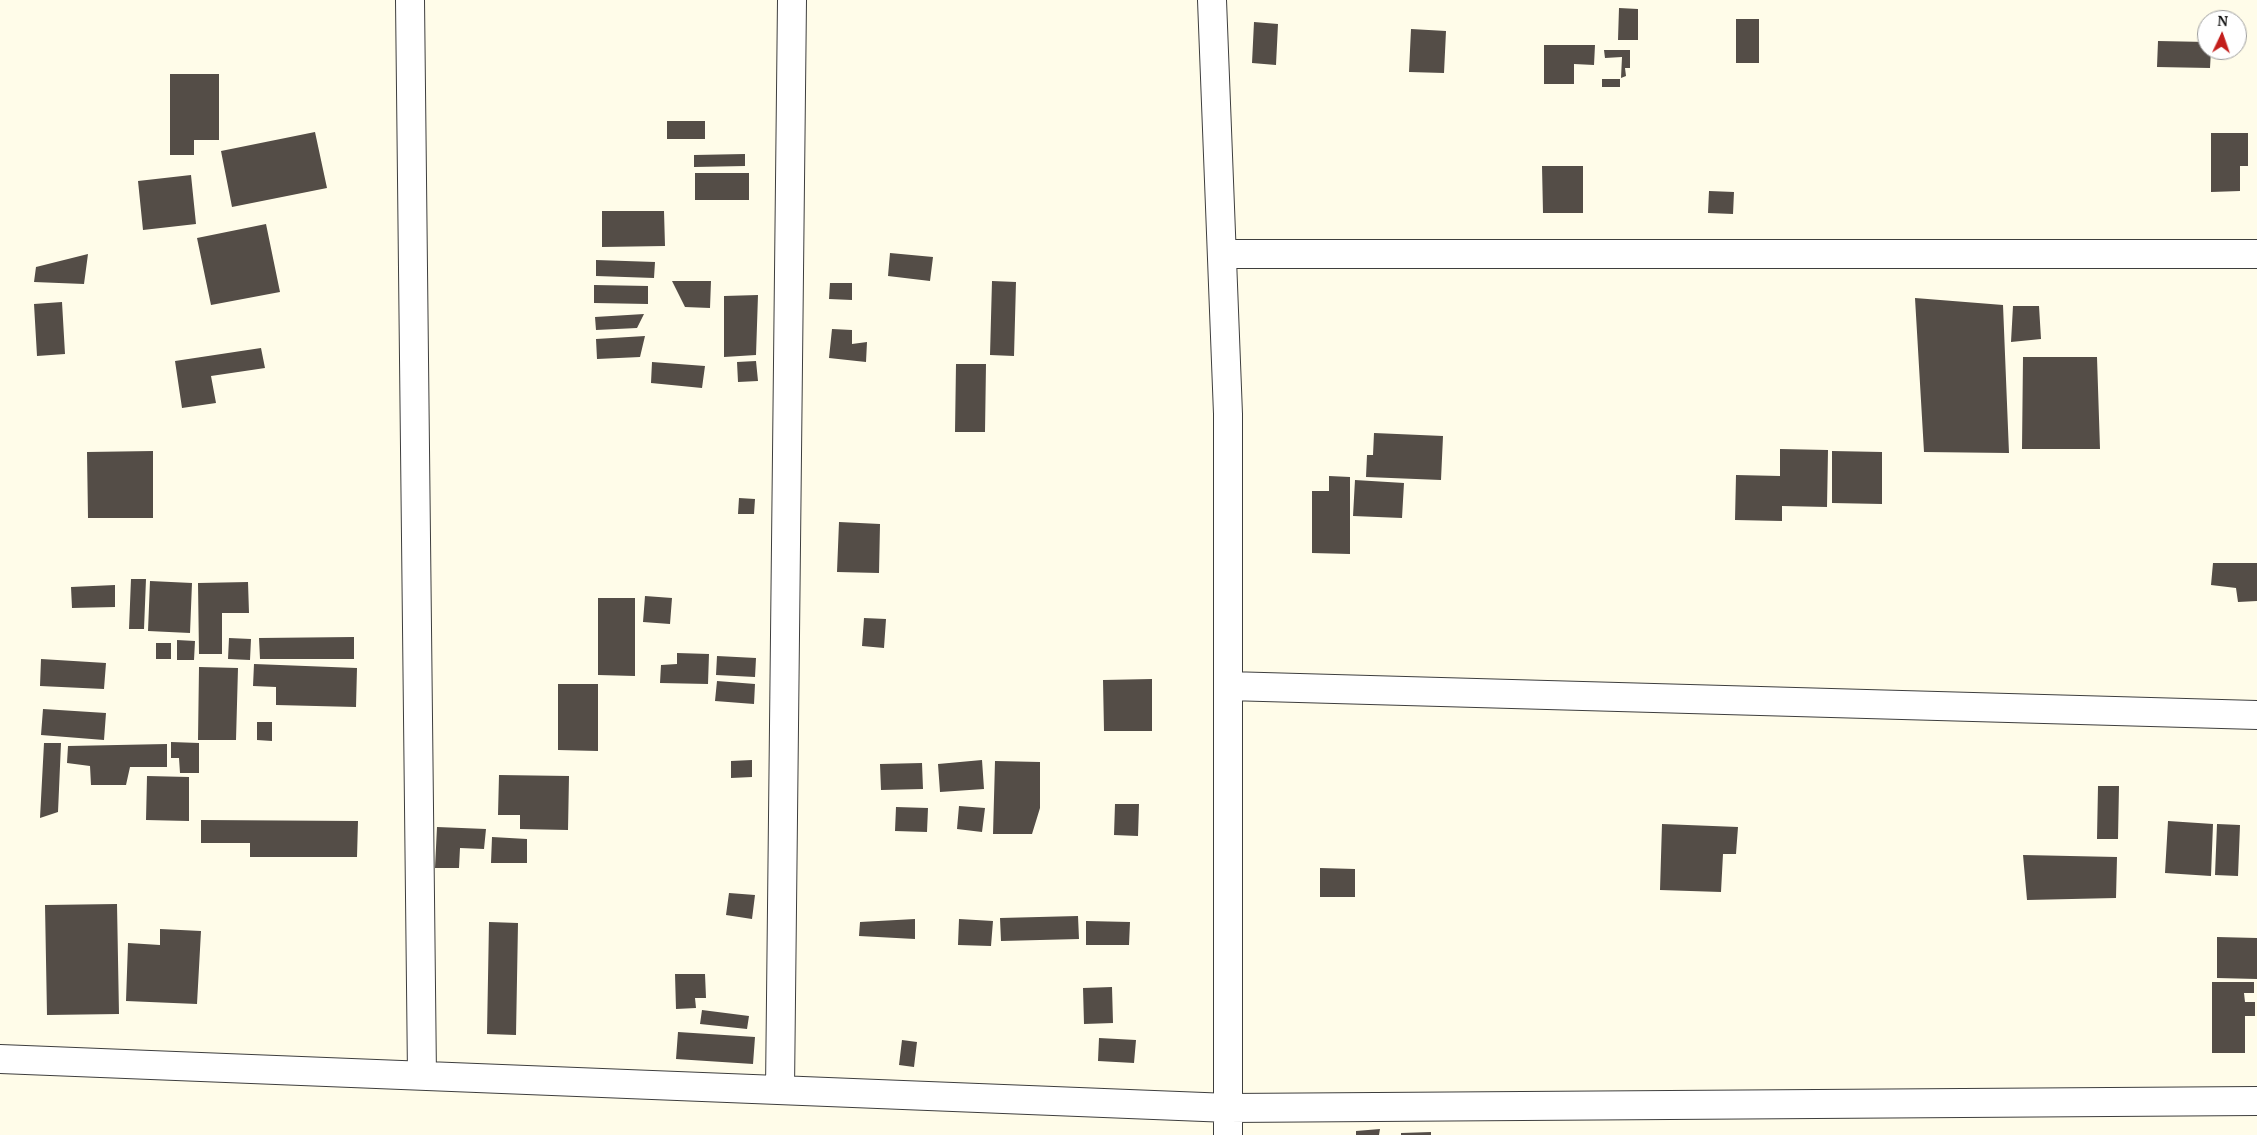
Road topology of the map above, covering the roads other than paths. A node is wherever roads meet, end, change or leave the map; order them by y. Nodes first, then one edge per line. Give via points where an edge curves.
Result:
1 (410, 0) edge
2 (792, 0) edge
3 (1212, 0) edge
4 (1222, 254) junction
5 (2257, 254) edge
6 (1228, 686) junction
7 (2257, 715) edge
8 (0, 1058) edge
9 (422, 1075) junction
10 (780, 1089) junction
11 (2257, 1101) edge
12 (1228, 1108) junction
13 (1228, 1135) edge

1 - 9 street
2 - 10 street
3 - 4 street
4 - 5 street
4 - 6 street via 1228,414
6 - 7 street
6 - 12 street
8 - 9 street
9 - 10 street
10 - 12 street
11 - 12 street
12 - 13 street

